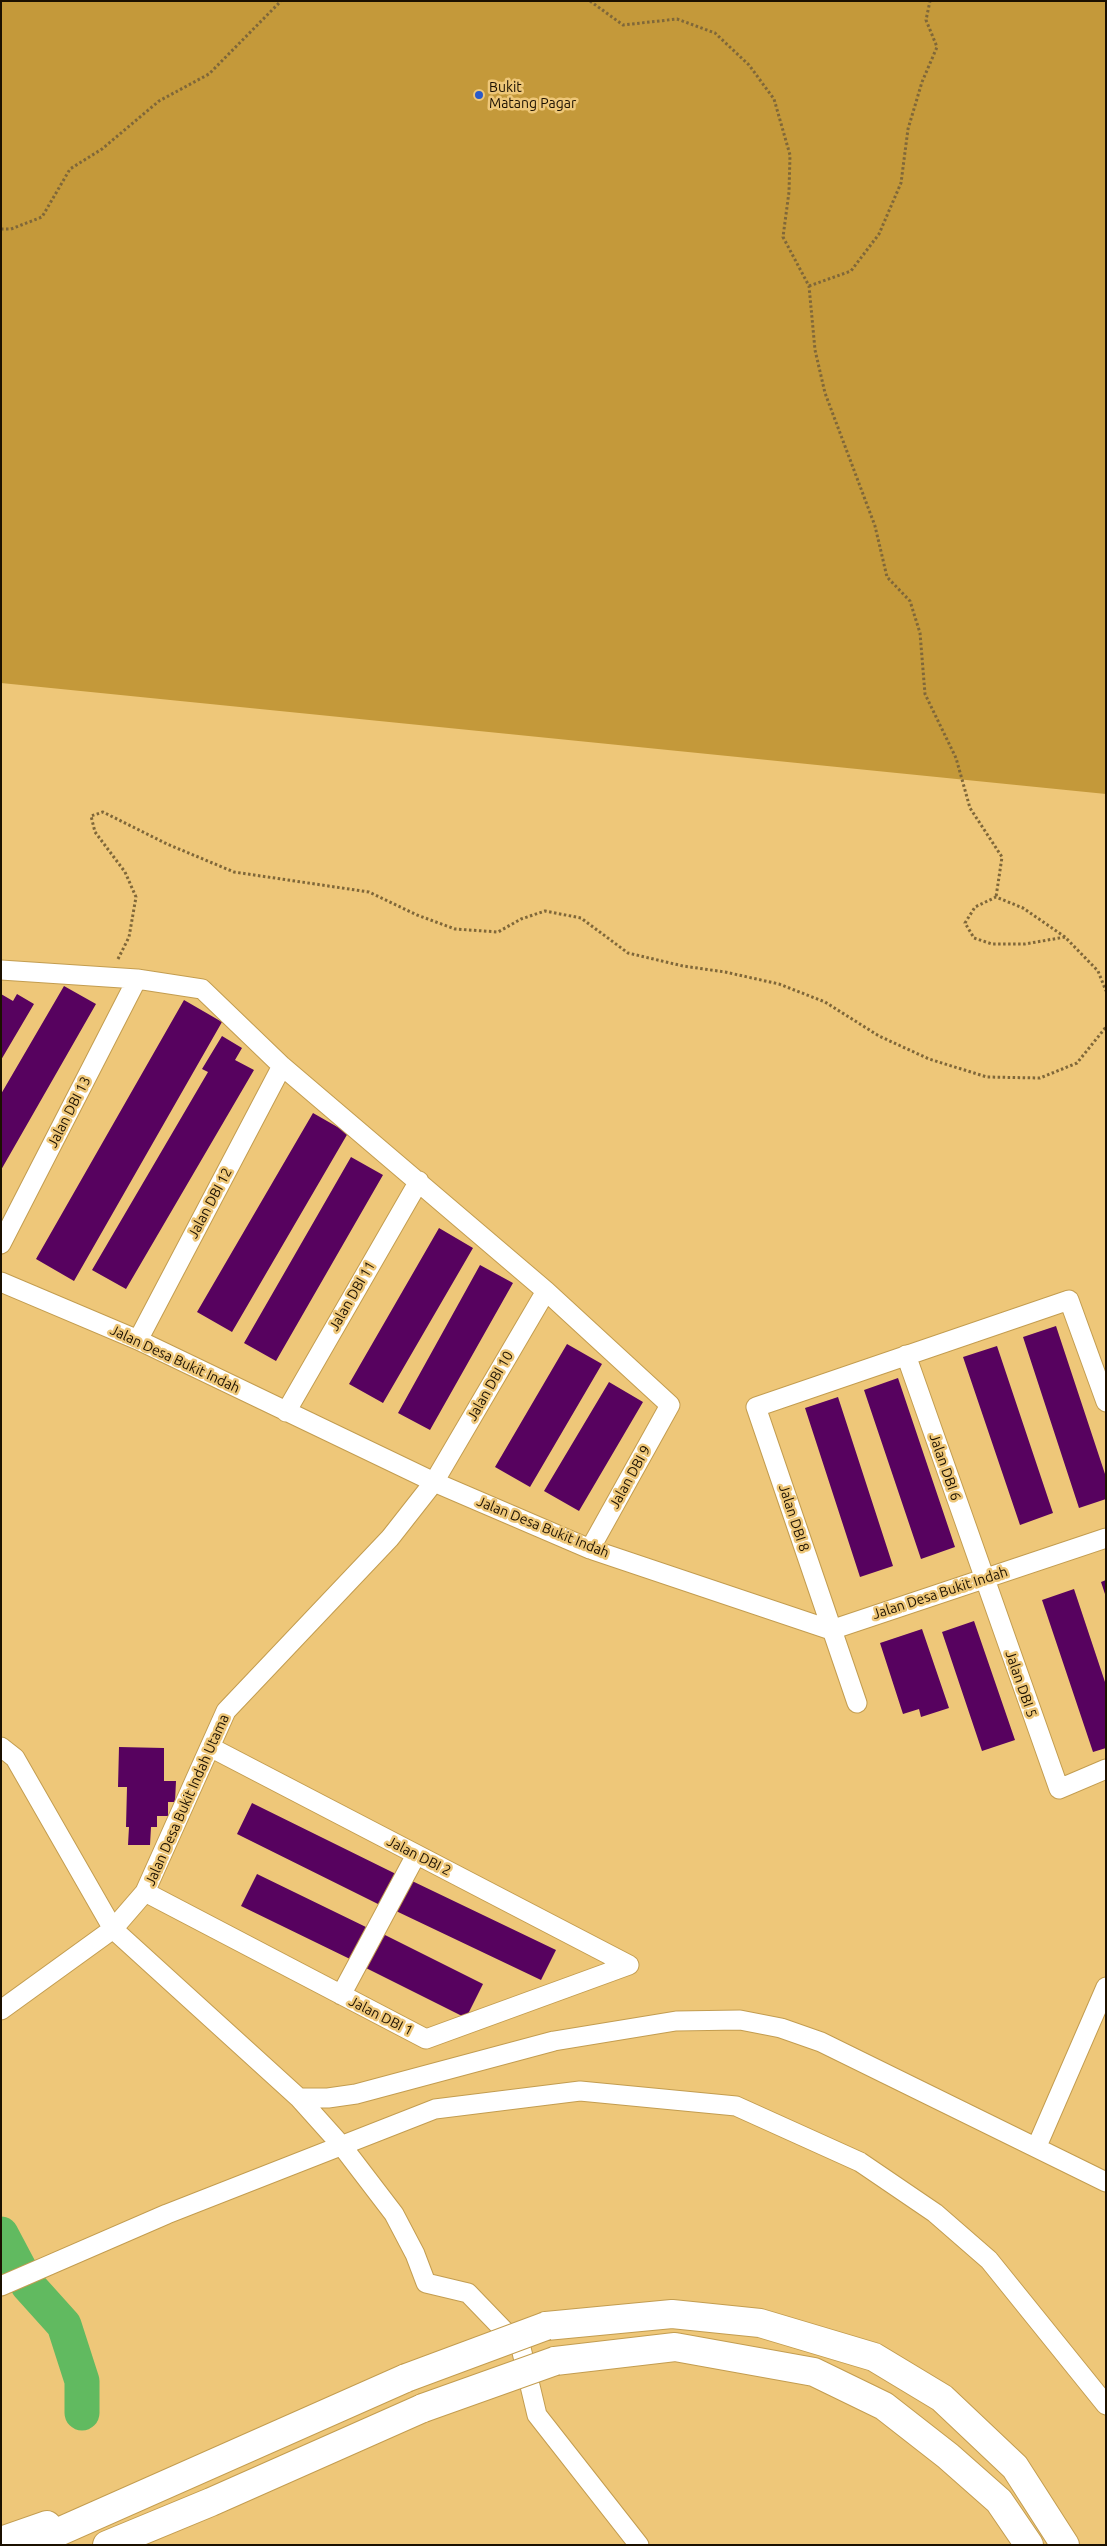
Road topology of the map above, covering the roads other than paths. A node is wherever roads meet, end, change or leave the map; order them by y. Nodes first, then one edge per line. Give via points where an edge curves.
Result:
1 (1, 970) edge
2 (137, 979) junction
3 (282, 1066) junction
4 (419, 1181) junction
5 (1, 1244) edge
6 (1, 1282) edge
7 (546, 1291) junction
8 (138, 1340) junction
9 (906, 1355) junction
10 (1106, 1402) edge
11 (286, 1412) junction
12 (434, 1482) junction
13 (1106, 1538) edge
14 (590, 1548) junction
15 (984, 1579) junction
16 (831, 1630) junction
17 (857, 1703) dead end
18 (1, 1746) edge
19 (210, 1748) junction
20 (1106, 1769) edge
21 (416, 1854) junction
22 (145, 1892) junction
23 (113, 1929) junction
24 (629, 1965) joint
25 (1106, 1986) edge
26 (341, 1995) junction
27 (1, 2010) edge
28 (299, 2098) junction
29 (342, 2146) junction
30 (1037, 2146) junction
31 (1106, 2182) edge
32 (1, 2286) edge
33 (1106, 2405) edge
34 (177, 2479) junction
35 (211, 2502) junction
36 (1, 2541) edge
37 (29, 2545) edge
38 (108, 2545) edge
39 (125, 2545) edge
40 (639, 2545) edge
41 (1029, 2545) edge
42 (1065, 2545) edge

1 - 2 street
2 - 3 street via 202,989
2 - 5 street, Jalan DBI 13
3 - 4 street
3 - 8 street, Jalan DBI 12
4 - 7 street
4 - 11 street, Jalan DBI 11
6 - 8 street, Jalan Desa Bukit Indah
7 - 12 street, Jalan DBI 10
7 - 14 street, Jalan DBI 9 via 670,1405
8 - 11 street, Jalan Desa Bukit Indah
9 - 10 street via 1070,1300
9 - 15 street, Jalan DBI 6
9 - 16 street, Jalan DBI 8 via 756,1407
11 - 12 street, Jalan Desa Bukit Indah
12 - 14 street, Jalan Desa Bukit Indah
12 - 19 street, Jalan Desa Bukit Indah Utama via 390,1538 226,1711
13 - 15 street, Jalan Desa Bukit Indah
14 - 16 street, Jalan Desa Bukit Indah
15 - 16 street, Jalan Desa Bukit Indah
15 - 20 street, Jalan DBI 5 via 1059,1789
16 - 17 street, Jalan DBI 8
18 - 23 street via 15,1758
19 - 21 street, Jalan DBI 2
19 - 22 street, Jalan Desa Bukit Indah Utama
21 - 24 street, Jalan DBI 2
21 - 26 street
22 - 23 street, Jalan Desa Bukit Indah Utama
22 - 26 street, Jalan DBI 1
23 - 27 street, Jalan Desa Bukit Indah Utama
23 - 28 street
24 - 26 street, Jalan DBI 1 via 426,2039
25 - 30 street
28 - 29 street
28 - 30 street via 356,2094 554,2041 676,2021 740,2020 781,2028 821,2042
29 - 32 street
29 - 33 street via 435,2109 580,2091 736,2106 860,2162 935,2212 989,2260
29 - 40 street via 394,2214 426,2284 468,2293 521,2348 537,2415
30 - 31 street
34 - 36 highway
34 - 37 highway
34 - 42 highway, bridge via 406,2378 546,2326 672,2314 760,2323 874,2357 942,2398 1015,2467
35 - 38 highway
35 - 39 highway
35 - 41 highway, bridge via 423,2408 555,2361 675,2347 814,2372 884,2406 999,2501

